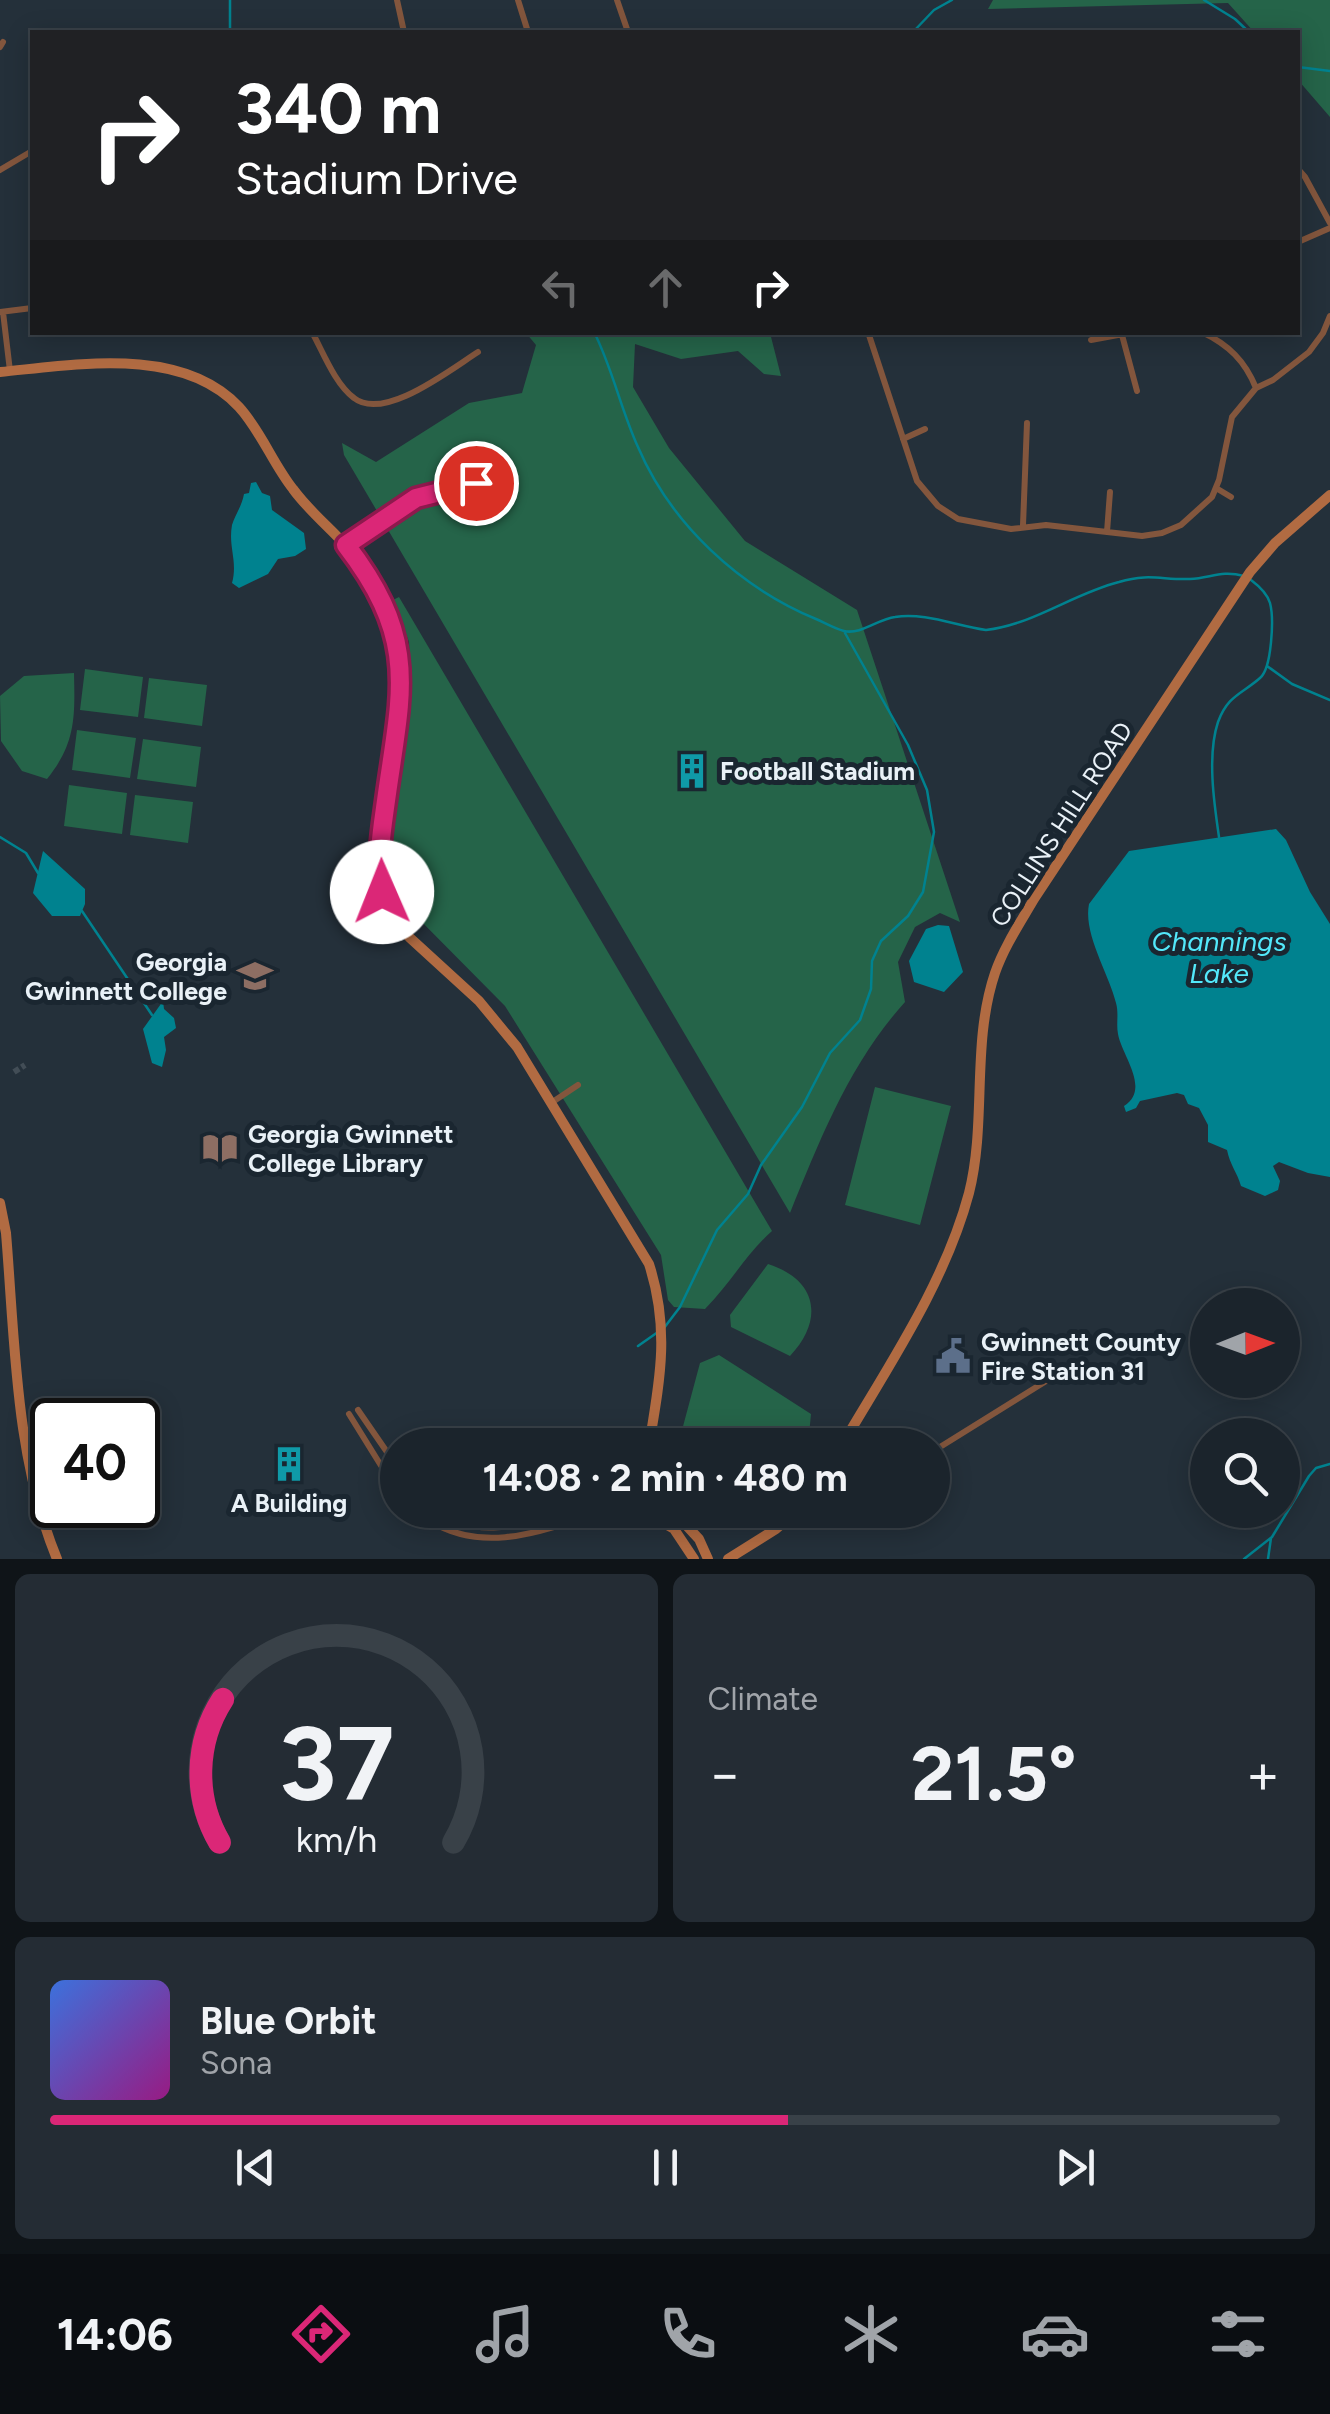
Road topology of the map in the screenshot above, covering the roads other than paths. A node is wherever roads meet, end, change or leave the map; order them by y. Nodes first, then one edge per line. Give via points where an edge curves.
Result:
1 (397, 0) edge
2 (518, 0) edge
3 (617, 0) edge
4 (404, 30) edge
5 (527, 30) edge
6 (627, 30) edge
7 (30, 151) edge
8 (0, 170) edge
9 (1300, 172) edge
10 (1330, 225) edge
11 (1300, 241) edge
12 (30, 308) edge
13 (2, 312) edge
14 (1330, 316) edge
15 (314, 335) edge
16 (871, 335) edge
17 (1122, 335) edge
18 (1207, 335) edge
19 (1091, 340) dead end
20 (478, 352) dead end
21 (5, 371) edge
22 (1256, 388) junction
23 (1137, 391) dead end
24 (1027, 423) dead end
25 (925, 429) dead end
26 (903, 438) junction
27 (500, 478) dead end
28 (1216, 488) junction
29 (1110, 492) dead end
30 (1330, 495) edge
31 (1231, 497) dead end
32 (1024, 526) junction
33 (1107, 532) junction
34 (346, 545) junction
35 (578, 1085) dead end
36 (551, 1102) junction
37 (0, 1204) edge
38 (1059, 1374) dead end
39 (358, 1410) dead end
40 (349, 1414) dead end
41 (652, 1428) edge
42 (852, 1428) edge
43 (950, 1441) edge
44 (380, 1442) edge
45 (380, 1464) edge
46 (441, 1528) edge
47 (549, 1528) edge
48 (671, 1528) edge
49 (688, 1528) edge
50 (777, 1528) edge
51 (56, 1559) edge
52 (694, 1559) edge
53 (708, 1559) edge
54 (728, 1559) edge

1 - 4 street
2 - 5 street
3 - 6 street
7 - 8 street
9 - 10 street
10 - 11 street
12 - 13 street
13 - 21 street
14 - 22 street via 1309,352
15 - 20 street via 350,396 368,405 390,404
16 - 26 street
17 - 19 street
17 - 23 street
18 - 22 street via 1233,351
21 - 34 street via 140,364 217,389 244,414 308,508
22 - 28 street via 1232,416
24 - 32 street
25 - 26 street
26 - 32 street via 917,481 938,506 983,525
27 - 34 street via 416,498
28 - 31 street
28 - 33 street via 1199,512 1162,533
29 - 33 street
30 - 42 street, COLLINS HILL ROAD via 1250,572 1006,946 987,1007 977,1144 963,1214 928,1294
32 - 33 street
34 - 36 street via 386,604 400,656 379,854 385,902 409,937 498,1021
35 - 36 street
36 - 41 street via 635,1238 658,1292 663,1351
37 - 51 street via 26,1454
38 - 43 street
39 - 44 street
40 - 45 street
46 - 47 street via 483,1542
48 - 52 street
49 - 53 street
50 - 54 street

